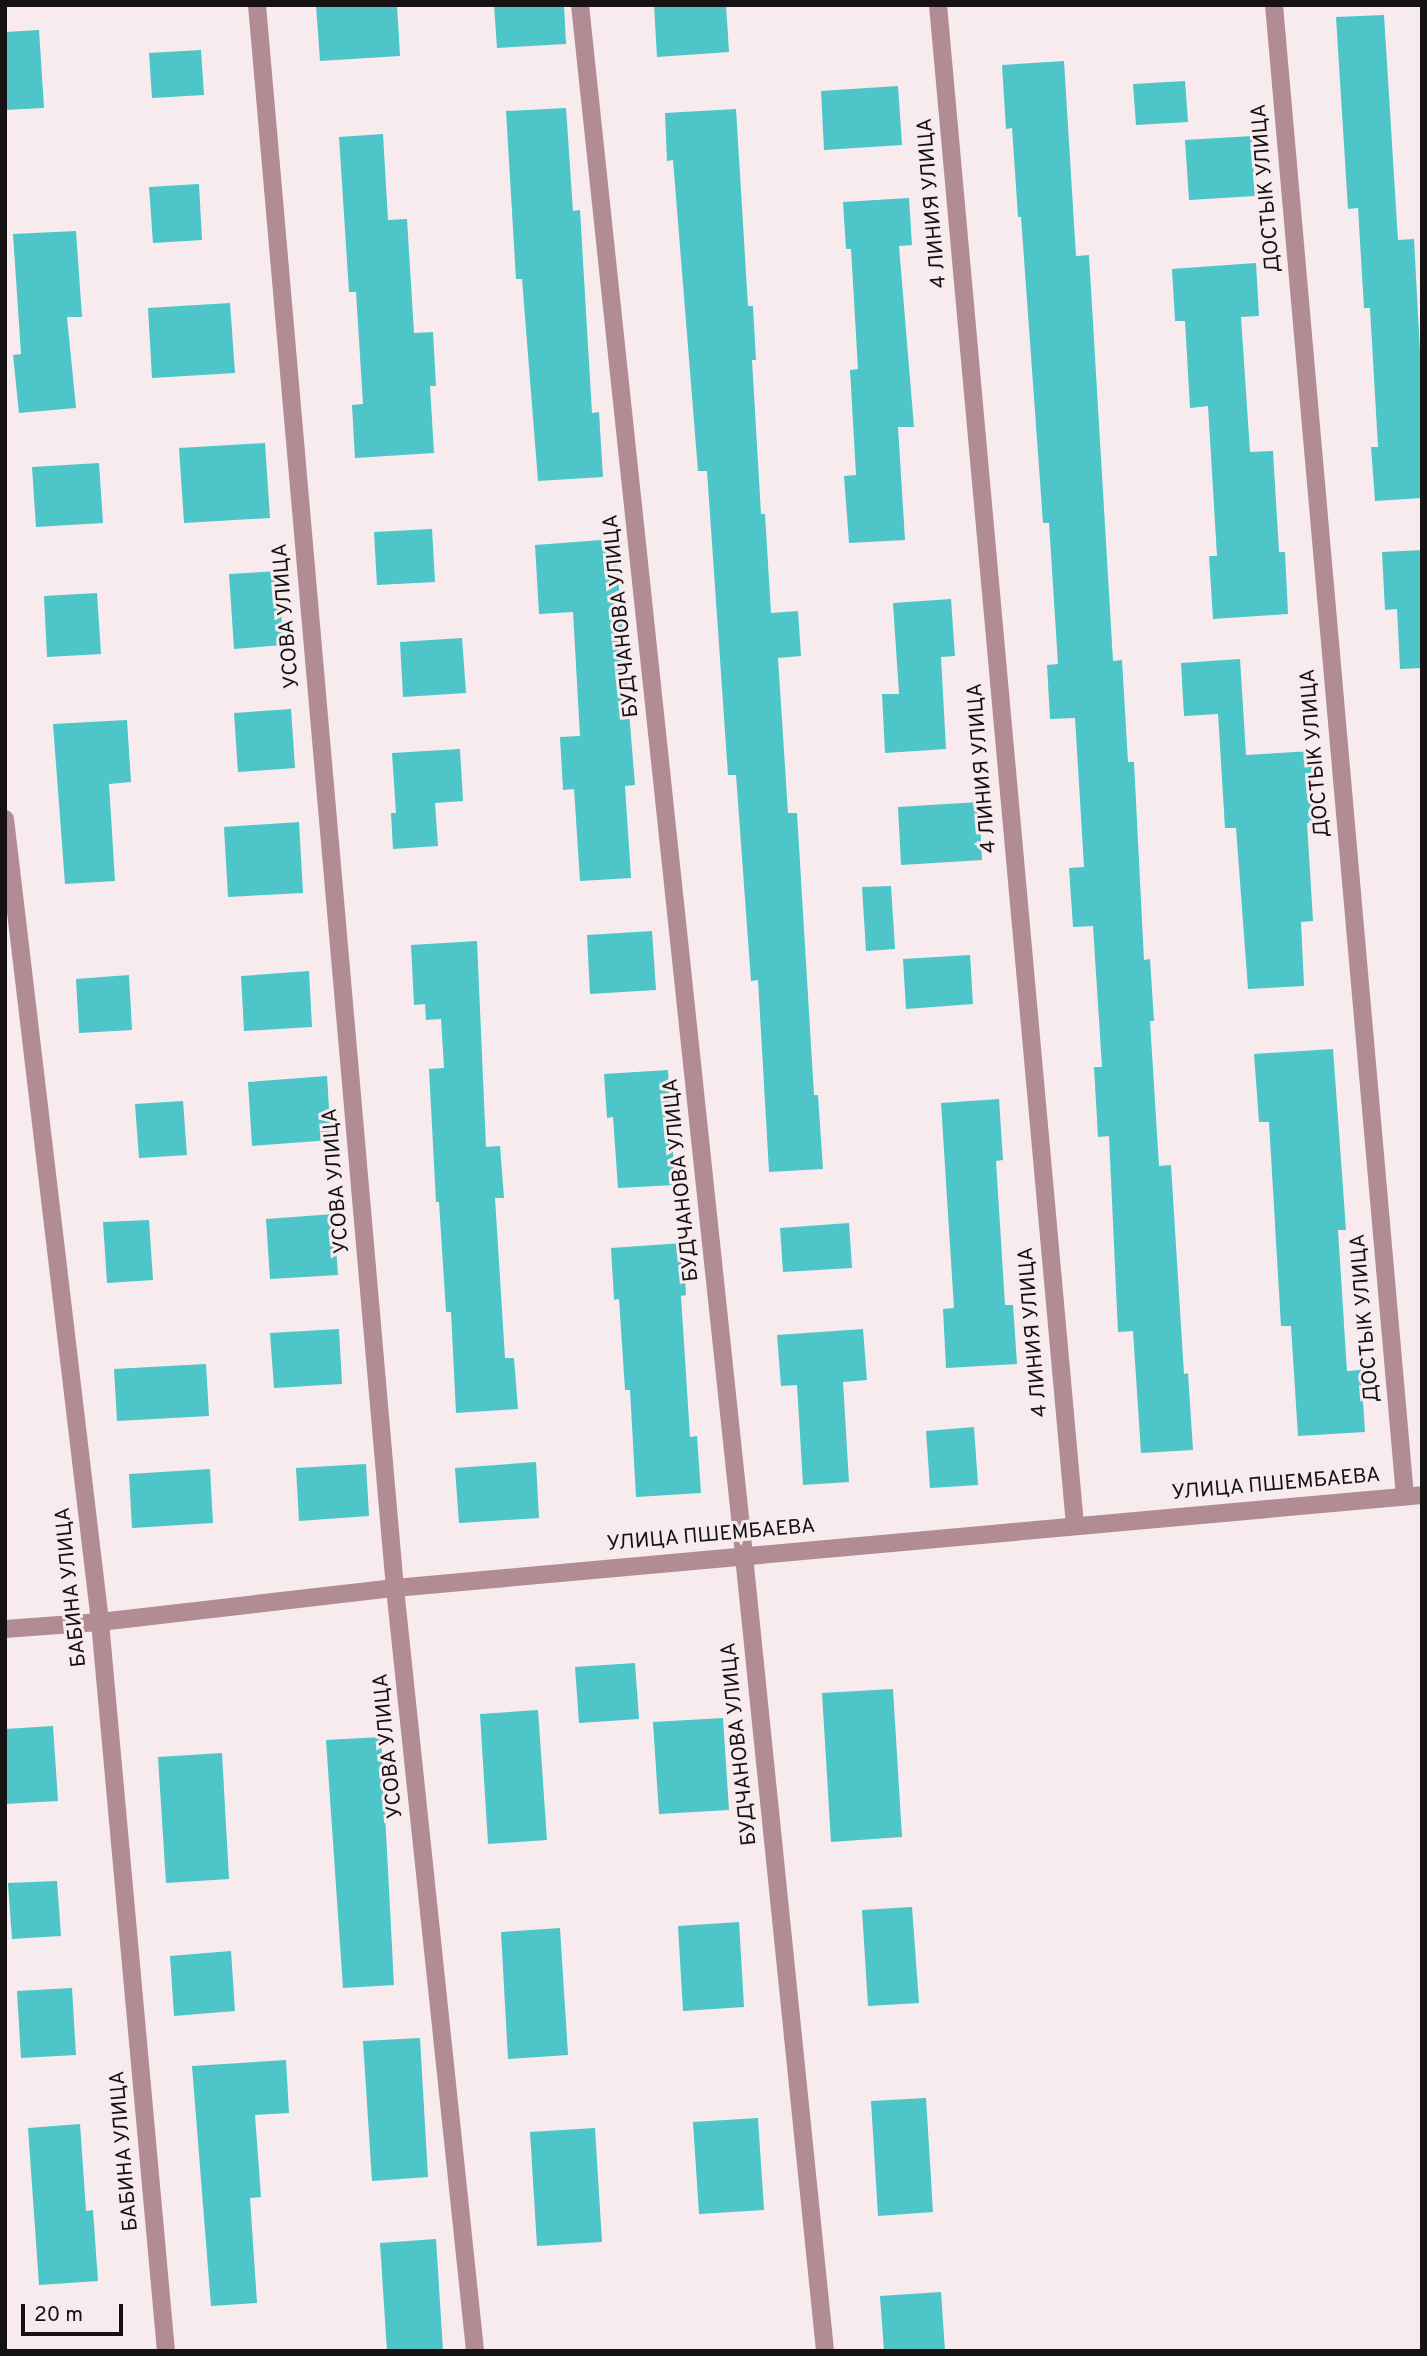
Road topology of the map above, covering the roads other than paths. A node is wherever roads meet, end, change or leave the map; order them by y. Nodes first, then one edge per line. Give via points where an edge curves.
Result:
1 (257, 5) edge
2 (580, 5) edge
3 (937, 5) edge
4 (1274, 5) edge
5 (5, 819) edge
6 (1413, 1496) edge
7 (1075, 1526) junction
8 (744, 1556) junction
9 (395, 1588) junction
10 (100, 1622) junction
11 (5, 1629) edge
12 (166, 2351) edge
13 (475, 2351) edge
14 (825, 2351) edge

1 - 9 street, УСОВА УЛИЦА
2 - 8 street, БУДЧАНОВА УЛИЦА
3 - 7 street, 4 ЛИНИЯ УЛИЦА
4 - 6 street, ДОСТЫК УЛИЦА
5 - 10 street, БАБИНА УЛИЦА
6 - 7 street, УЛИЦА ПШЕМБАЕВА
7 - 8 street, УЛИЦА ПШЕМБАЕВА
8 - 9 street, УЛИЦА ПШЕМБАЕВА
8 - 14 street, БУДЧАНОВА УЛИЦА
9 - 10 street, УЛИЦА ПШЕМБАЕВА
9 - 13 street, УСОВА УЛИЦА
10 - 11 street, УЛИЦА ПШЕМБАЕВА
10 - 12 street, БАБИНА УЛИЦА

